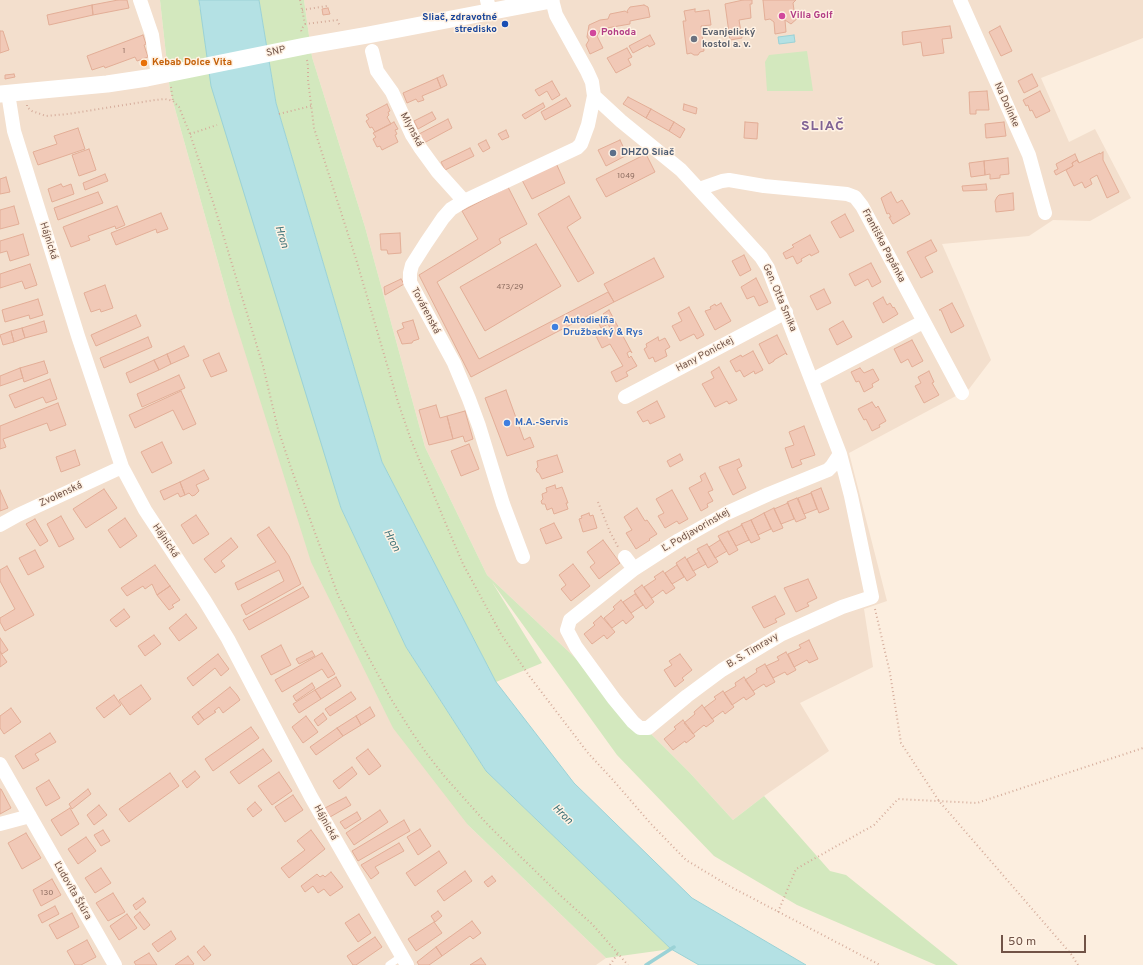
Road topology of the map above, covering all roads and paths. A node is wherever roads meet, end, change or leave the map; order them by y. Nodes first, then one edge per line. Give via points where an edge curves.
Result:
1 (140, 0) edge
2 (300, 0) edge
3 (552, 0) edge
4 (960, 0) edge
5 (327, 6) dead end
6 (489, 6) edge
7 (302, 10) junction
8 (305, 24) junction
9 (340, 28) dead end
10 (303, 38) junction
11 (372, 52) dead end
12 (165, 75) junction
13 (25, 92) junction
14 (172, 92) dead end
15 (4, 93) edge
16 (594, 96) junction
17 (172, 101) junction
18 (311, 106) dead end
19 (279, 114) dead end
20 (217, 125) dead end
21 (190, 134) junction
22 (699, 189) junction
23 (464, 201) junction
24 (1045, 213) dead end
25 (786, 312) junction
26 (924, 322) junction
27 (812, 380) junction
28 (962, 393) dead end
29 (625, 397) dead end
30 (840, 454) junction
31 (122, 467) junction
32 (598, 502) dead end
33 (0, 525) edge
34 (523, 557) dead end
35 (626, 557) joint
36 (634, 569) junction
37 (872, 597) junction
38 (648, 728) joint
39 (1143, 748) edge
40 (0, 764) edge
41 (939, 801) junction
42 (30, 816) junction
43 (0, 824) edge
44 (778, 912) dead end
45 (618, 953) junction
46 (404, 960) edge
47 (114, 965) edge
48 (389, 965) edge
49 (610, 965) edge
50 (628, 965) edge
51 (1078, 965) edge

1 - 12 street
2 - 7 path
3 - 6 street, SNP
3 - 16 street, Továrenská via 556,15 592,82
4 - 24 street, Na Dolinke via 1028,155
5 - 7 path
6 - 10 street, SNP
7 - 8 path
8 - 9 path via 337,20
8 - 10 path
10 - 12 street, SNP
11 - 23 street, Mlynská via 377,71 392,92 420,149
12 - 13 street, SNP
13 - 15 street, SNP
13 - 17 path via 27,107 46,116 155,100
14 - 17 path
15 - 31 street, Hájnická via 78,336
16 - 22 street via 666,157
16 - 23 street, Továrenská via 588,125 577,148
17 - 21 path via 182,112
18 - 19 path
20 - 21 path
21 - 45 path via 263,366 291,468 338,595 361,643 411,731 445,776 488,825 592,924
22 - 25 street, Gen. Otta Smika via 761,258
22 - 26 street, Františka Papánka via 729,180 855,197
23 - 34 street, Továrenská via 451,209 426,243 412,265 410,282 454,363 469,399
25 - 27 street, Gen. Otta Smika
25 - 29 street, Hany Ponickej
26 - 27 street
26 - 28 street, Františka Papánka
27 - 30 street, Gen. Otta Smika
30 - 36 street, Ľ. Podjavorinskej via 828,470 727,513
30 - 37 street, Gen. Otta Smika
31 - 33 street, Zvolenská
31 - 46 street, Hájnická via 145,510 221,627 311,797
32 - 35 path via 615,542
35 - 36 street
36 - 38 street, Ľ. Podjavorinskej via 570,620 567,630 576,647 633,722 640,728
37 - 38 street, B. S. Timravy via 842,607 782,634 722,670
37 - 41 path via 890,673 901,743
39 - 41 path via 977,803
40 - 42 street, Ľudovíta Štúra
41 - 44 path via 898,799 874,825 796,869
41 - 51 path
42 - 43 street
42 - 47 street, Ľudovíta Štúra
45 - 49 path
45 - 50 path
46 - 48 lane, Hájnická

